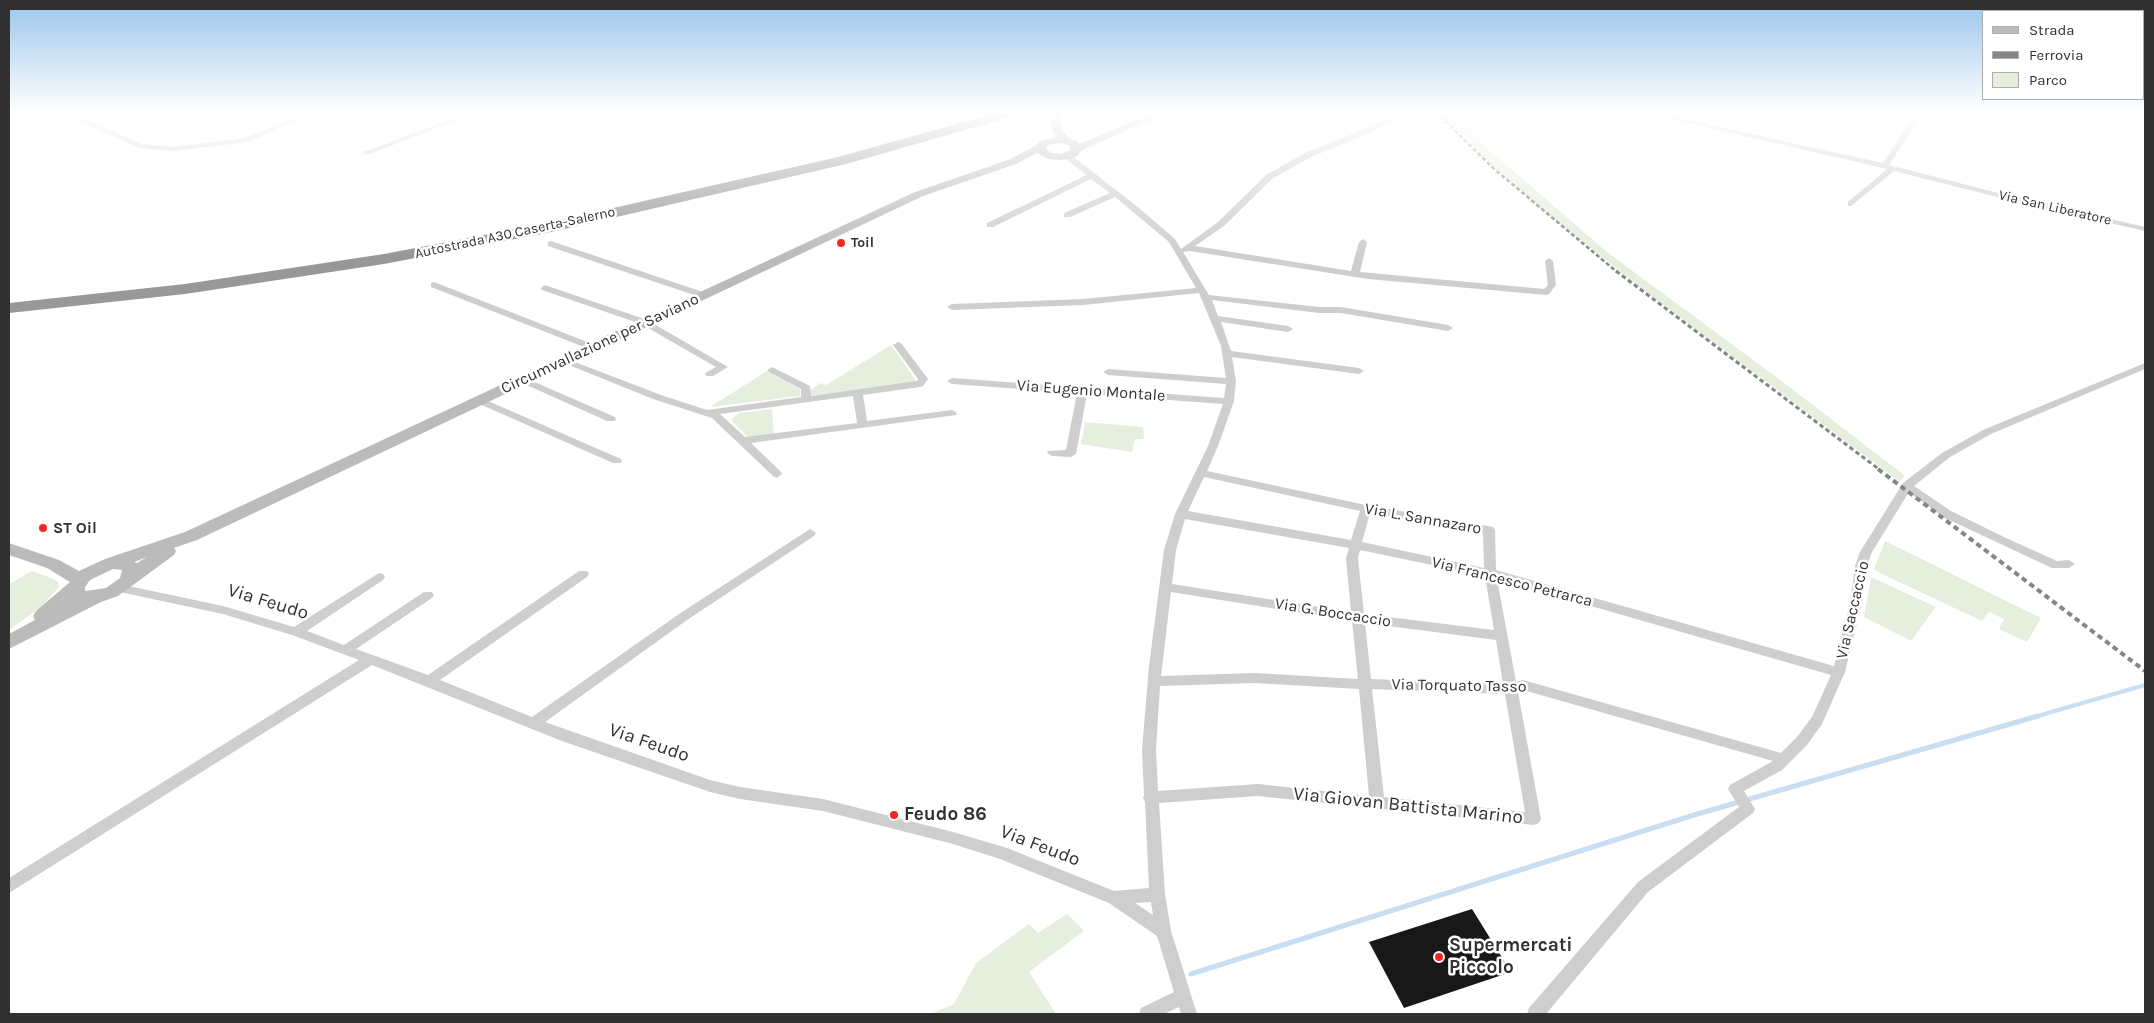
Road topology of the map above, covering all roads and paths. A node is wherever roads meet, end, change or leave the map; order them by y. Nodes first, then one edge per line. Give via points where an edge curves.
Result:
1 (799, 160) edge
2 (845, 160) edge
3 (1016, 160) edge
4 (1026, 160) edge
5 (1071, 160) edge
6 (1300, 160) edge
7 (1857, 160) edge
8 (1893, 160) edge
9 (1012, 162) junction
10 (1889, 167) junction
11 (1091, 176) junction
12 (1115, 194) junction
13 (1851, 204) dead end
14 (1067, 215) dead end
15 (990, 225) dead end
16 (2145, 229) edge
17 (1363, 242) dead end
18 (551, 244) dead end
19 (1184, 250) junction
20 (1549, 261) dead end
21 (1354, 274) junction
22 (434, 285) dead end
23 (544, 288) dead end
24 (1204, 294) junction
25 (703, 295) junction
26 (9, 300) edge
27 (952, 307) dead end
28 (9, 308) edge
29 (1215, 318) junction
30 (644, 322) junction
31 (1448, 328) dead end
32 (1288, 329) dead end
33 (898, 345) dead end
34 (592, 347) junction
35 (1227, 353) junction
36 (564, 361) junction
37 (2145, 366) edge
38 (772, 370) dead end
39 (1359, 371) dead end
40 (1108, 372) dead end
41 (710, 374) dead end
42 (523, 380) junction
43 (952, 381) dead end
44 (1231, 381) junction
45 (1083, 390) junction
46 (858, 393) junction
47 (479, 400) junction
48 (806, 400) junction
49 (1229, 401) junction
50 (707, 413) junction
51 (952, 413) dead end
52 (611, 419) dead end
53 (862, 425) junction
54 (742, 440) junction
55 (1052, 453) dead end
56 (617, 460) dead end
57 (1201, 473) junction
58 (777, 474) dead end
59 (1907, 486) junction
60 (1366, 509) junction
61 (1181, 514) junction
62 (810, 533) dead end
63 (191, 536) junction
64 (1356, 545) junction
65 (9, 549) edge
66 (53, 564) junction
67 (2069, 564) dead end
68 (104, 566) junction
69 (1490, 573) junction
70 (583, 574) dead end
71 (379, 577) dead end
72 (125, 582) junction
73 (78, 583) junction
74 (1166, 587) junction
75 (428, 595) dead end
76 (97, 597) junction
77 (1359, 618) junction
78 (296, 632) junction
79 (1501, 636) junction
80 (9, 638) edge
81 (9, 642) edge
82 (345, 650) junction
83 (371, 659) junction
84 (1839, 672) junction
85 (429, 681) junction
86 (1154, 681) junction
87 (1364, 684) junction
88 (1509, 689) junction
89 (533, 724) junction
90 (1784, 759) junction
91 (1150, 798) junction
92 (1377, 802) junction
93 (9, 886) edge
94 (1157, 894) junction
95 (1114, 898) junction
96 (1163, 931) junction
97 (1183, 996) junction
98 (1146, 1014) edge
99 (1189, 1014) edge
100 (1535, 1014) edge

1 - 26 highway, Autostrada A30 Caserta-Salerno via 538,221 389,248 188,280
2 - 28 highway, Autostrada A30 Caserta-Salerno via 548,228 384,259 186,289
3 - 9 main road, Circumvallazione per Saviano
4 - 9 main road, Circumvallazione per Saviano
5 - 11 street
6 - 19 street via 1269,177 1221,224
7 - 10 street, Via San Liberatore
8 - 10 street
9 - 25 main road, Circumvallazione per Saviano via 919,194
10 - 13 street
10 - 16 street, Via San Liberatore
11 - 12 street
11 - 15 street
12 - 14 street
12 - 19 street
17 - 21 street
18 - 25 street
19 - 21 street
19 - 24 street
20 - 21 street via 1552,285 1546,292
22 - 34 street
23 - 30 street
24 - 27 street
24 - 29 street
24 - 31 street via 1319,310 1341,310
25 - 30 main road, Circumvallazione per Saviano
29 - 32 street
29 - 35 street
30 - 34 main road, Circumvallazione per Saviano
30 - 41 street via 723,367
33 - 46 street via 923,382
34 - 36 main road, Circumvallazione per Saviano
35 - 39 street
35 - 44 street
36 - 42 main road, Circumvallazione per Saviano
36 - 50 street via 657,398
37 - 59 street, Via Saccaccio via 1987,432 1946,455
38 - 48 street via 806,388
40 - 44 street
42 - 47 main road, Circumvallazione per Saviano
42 - 52 street
43 - 45 street, Via Eugenio Montale
44 - 49 street
45 - 49 street, Via Eugenio Montale
45 - 55 street via 1071,454
46 - 48 street
46 - 53 street
47 - 56 street
47 - 63 main road, Circumvallazione per Saviano
48 - 50 street
49 - 57 street
50 - 54 street via 716,416
51 - 53 street
53 - 54 street
54 - 58 street
57 - 60 street, Via L. Sannazaro
57 - 61 street
59 - 67 street via 1947,514 2002,541 2056,565
59 - 84 street, Via Saccaccio via 1864,558
60 - 64 street
60 - 69 street, Via L. Sannazaro via 1489,530
61 - 64 street, Via Francesco Petrarca
61 - 74 street via 1170,550
62 - 89 street via 683,616
63 - 68 main road, Circumvallazione per Saviano
63 - 72 main road, Circumvallazione per Saviano
64 - 69 street, Via Francesco Petrarca
64 - 77 street via 1352,558
65 - 66 main road
66 - 68 main road
66 - 73 main road
68 - 72 main road via 127,564 131,567
68 - 73 main road
69 - 79 street, Via L. Sannazaro
69 - 84 street, Via Francesco Petrarca
70 - 85 street
71 - 78 street
72 - 76 main road, Circumvallazione per Saviano
72 - 78 street, Via Feudo
73 - 76 main road via 77,594
73 - 80 main road via 52,609
74 - 77 street, Via G. Boccaccio
74 - 86 street
75 - 82 street
76 - 81 main road, Circumvallazione per Saviano
77 - 79 street, Via G. Boccaccio
77 - 87 street
78 - 82 street, Via Feudo
79 - 88 street, Via L. Sannazaro
82 - 83 street, Via Feudo
83 - 85 street, Via Feudo
83 - 93 street
84 - 90 street, Via Saccaccio via 1818,720
85 - 89 street, Via Feudo
86 - 87 street, Via Torquato Tasso via 1255,678
86 - 91 street via 1149,750
87 - 88 street, Via Torquato Tasso
87 - 92 street
88 - 90 street, Via Torquato Tasso via 1523,685
88 - 92 street, Via Giovan Battista Marino via 1534,819
89 - 95 street, Via Feudo via 710,786 823,805 953,838 1002,853
90 - 100 street, Via Saccaccio via 1735,790 1748,809 1644,887
91 - 92 street, Via Giovan Battista Marino via 1258,790
91 - 94 street
94 - 95 street
94 - 96 street
95 - 96 street, Via Feudo
96 - 97 street
97 - 98 street
97 - 99 street

